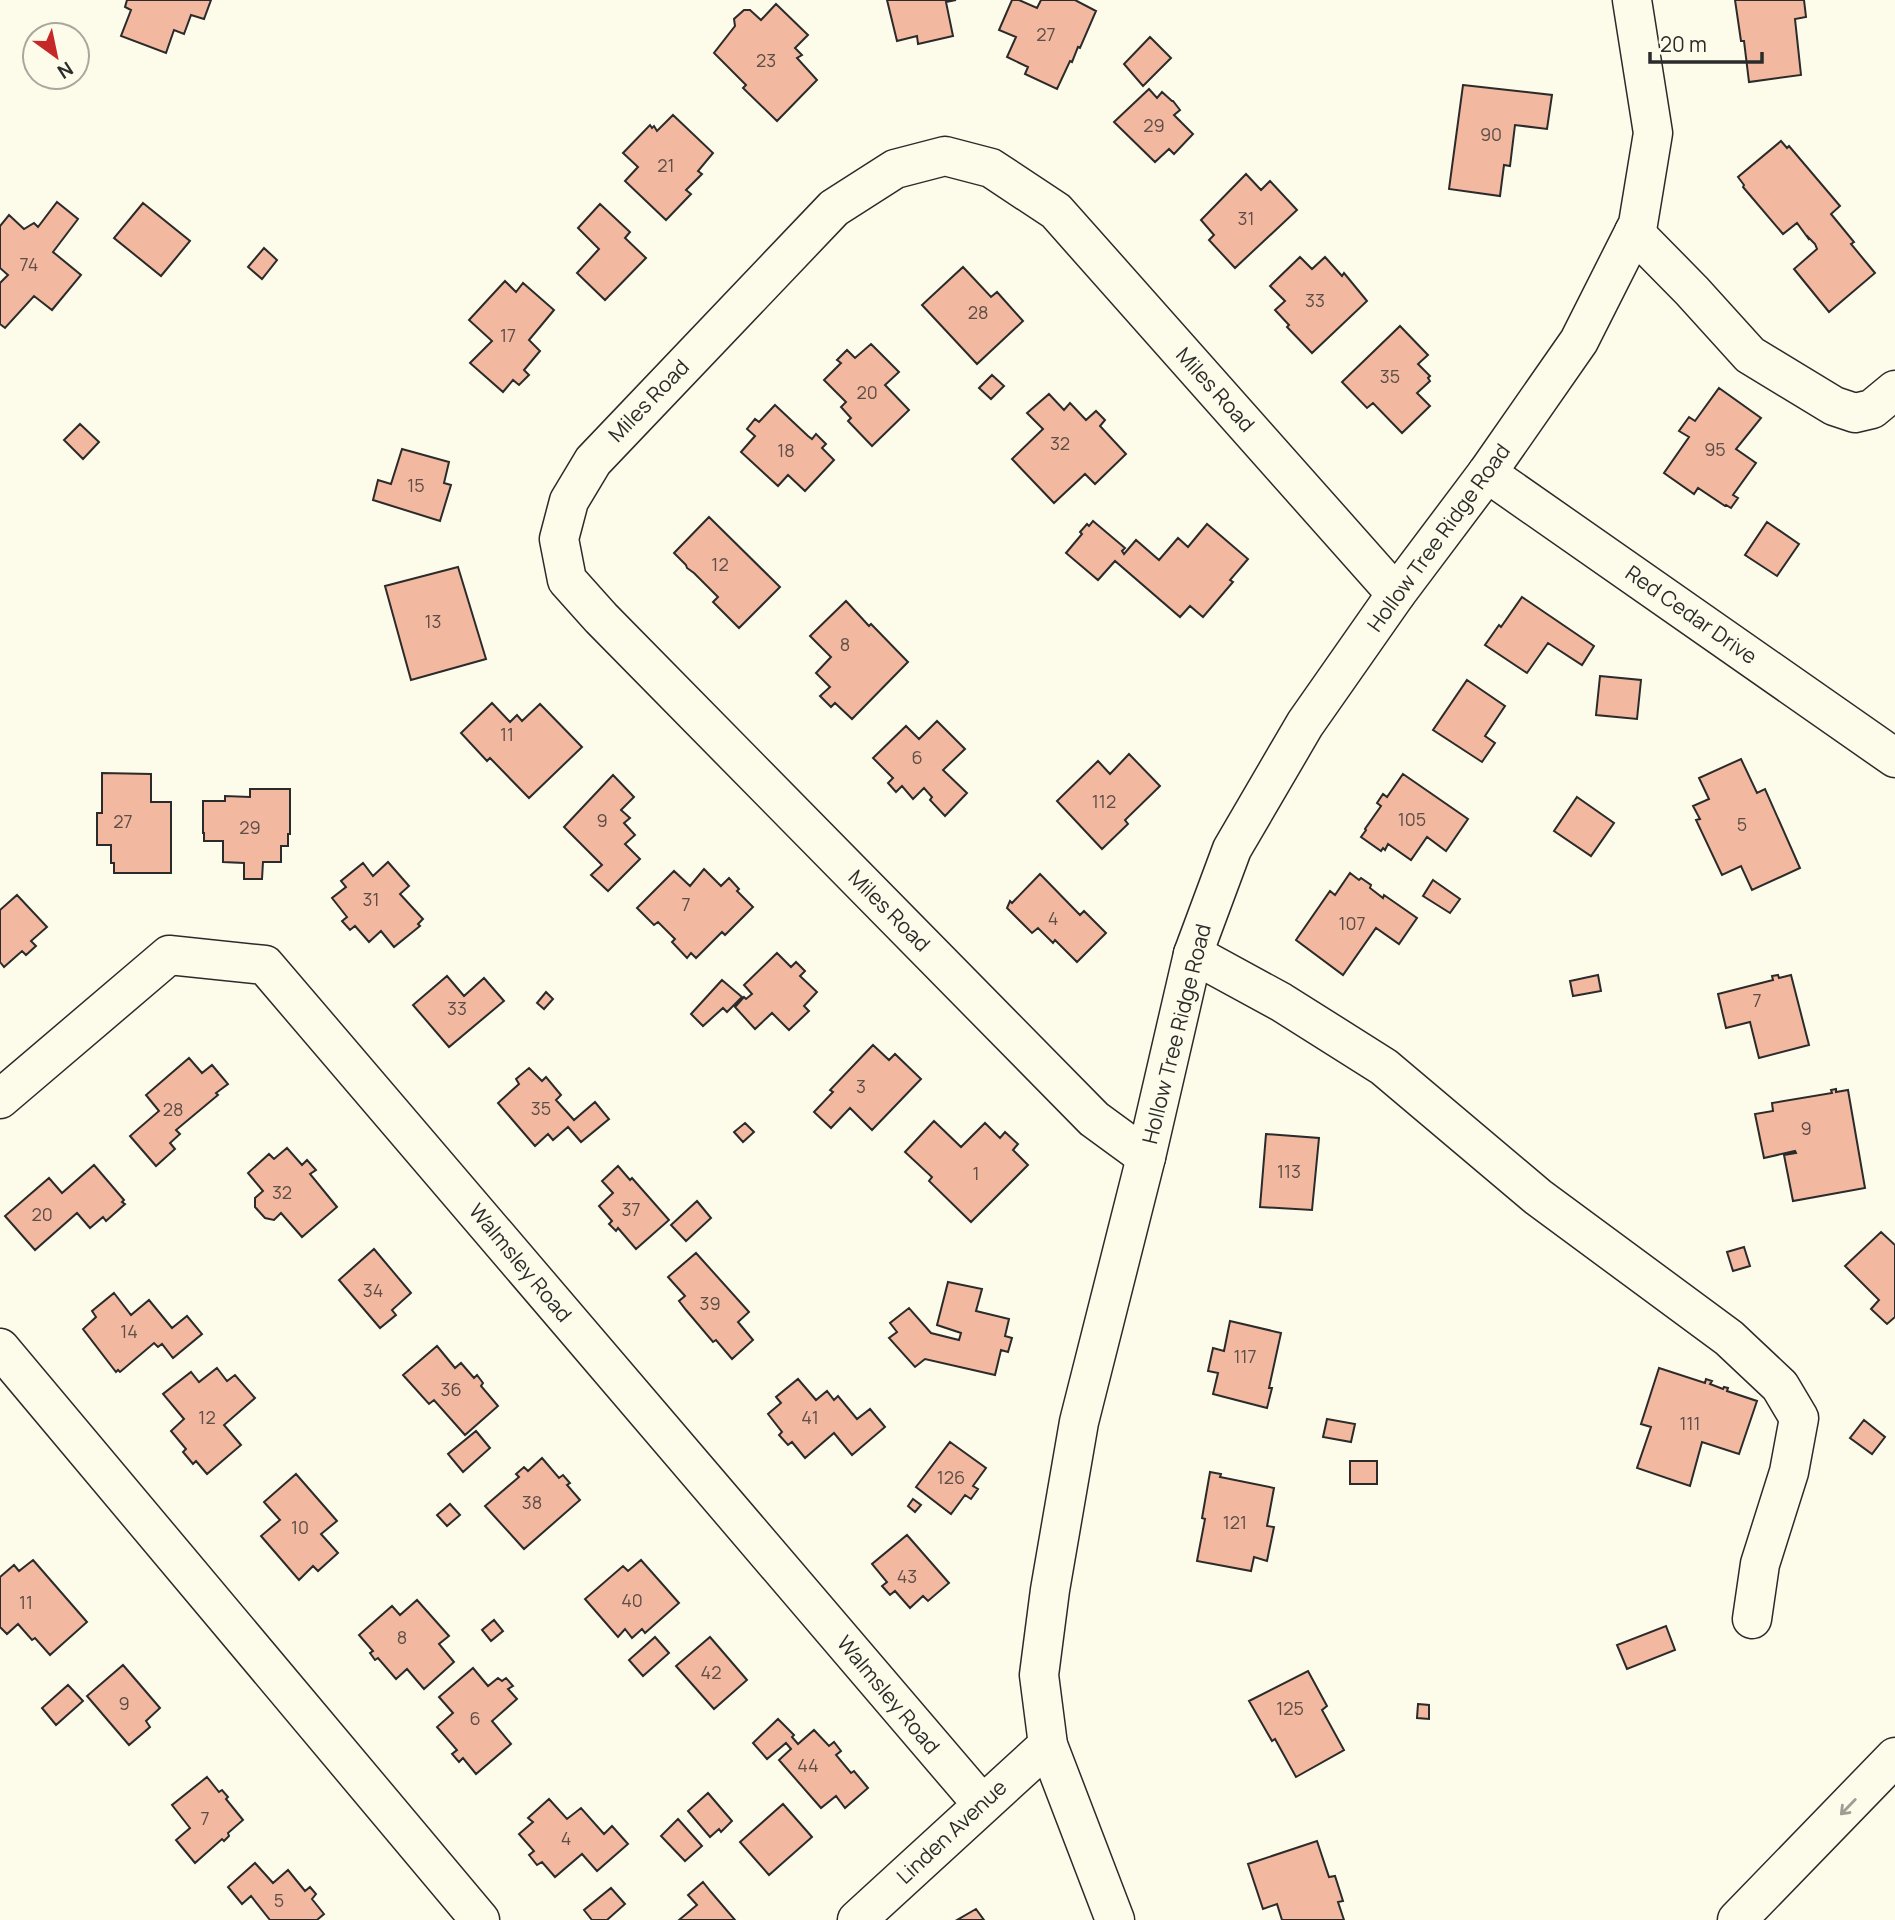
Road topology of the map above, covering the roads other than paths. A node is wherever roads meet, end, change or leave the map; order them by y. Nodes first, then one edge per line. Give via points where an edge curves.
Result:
1 (1632, 0) edge
2 (1634, 232) junction
3 (1895, 390) edge
4 (1487, 473) junction
5 (1396, 594) junction
6 (1895, 758) edge
7 (1193, 954) junction
8 (0, 1099) edge
9 (1146, 1157) junction
10 (0, 1348) edge
11 (1752, 1619) dead end
12 (1048, 1745) junction
13 (1895, 1757) edge
14 (982, 1804) junction
15 (480, 1920) edge
16 (857, 1920) edge
17 (1115, 1920) edge
18 (1737, 1920) edge

1 - 2 main road, Hollow Tree Ridge Road via 1653,133
2 - 3 main road via 1750,355 1834,406 1855,413 1872,409
2 - 4 main road, Hollow Tree Ridge Road via 1579,341
4 - 5 main road, Hollow Tree Ridge Road
4 - 6 main road, Red Cedar Drive
5 - 7 main road, Hollow Tree Ridge Road via 1305,724 1232,849
5 - 9 main road, Miles Road via 1055,211 991,168 945,156 895,169 834,208 593,461 569,501 559,539 567,580 1094,1119
7 - 9 main road, Hollow Tree Ridge Road
7 - 11 main road via 1384,1067 1538,1197 1729,1338 1780,1386 1799,1418 1789,1472 1760,1564
8 - 14 main road, Walmsley Road via 169,956 265,965
9 - 12 main road, Hollow Tree Ridge Road via 1079,1422 1050,1590 1039,1675
10 - 15 main road
12 - 14 main road, Linden Avenue
12 - 17 main road, Hollow Tree Ridge Road
13 -> 18 main road
14 - 16 main road, Linden Avenue

